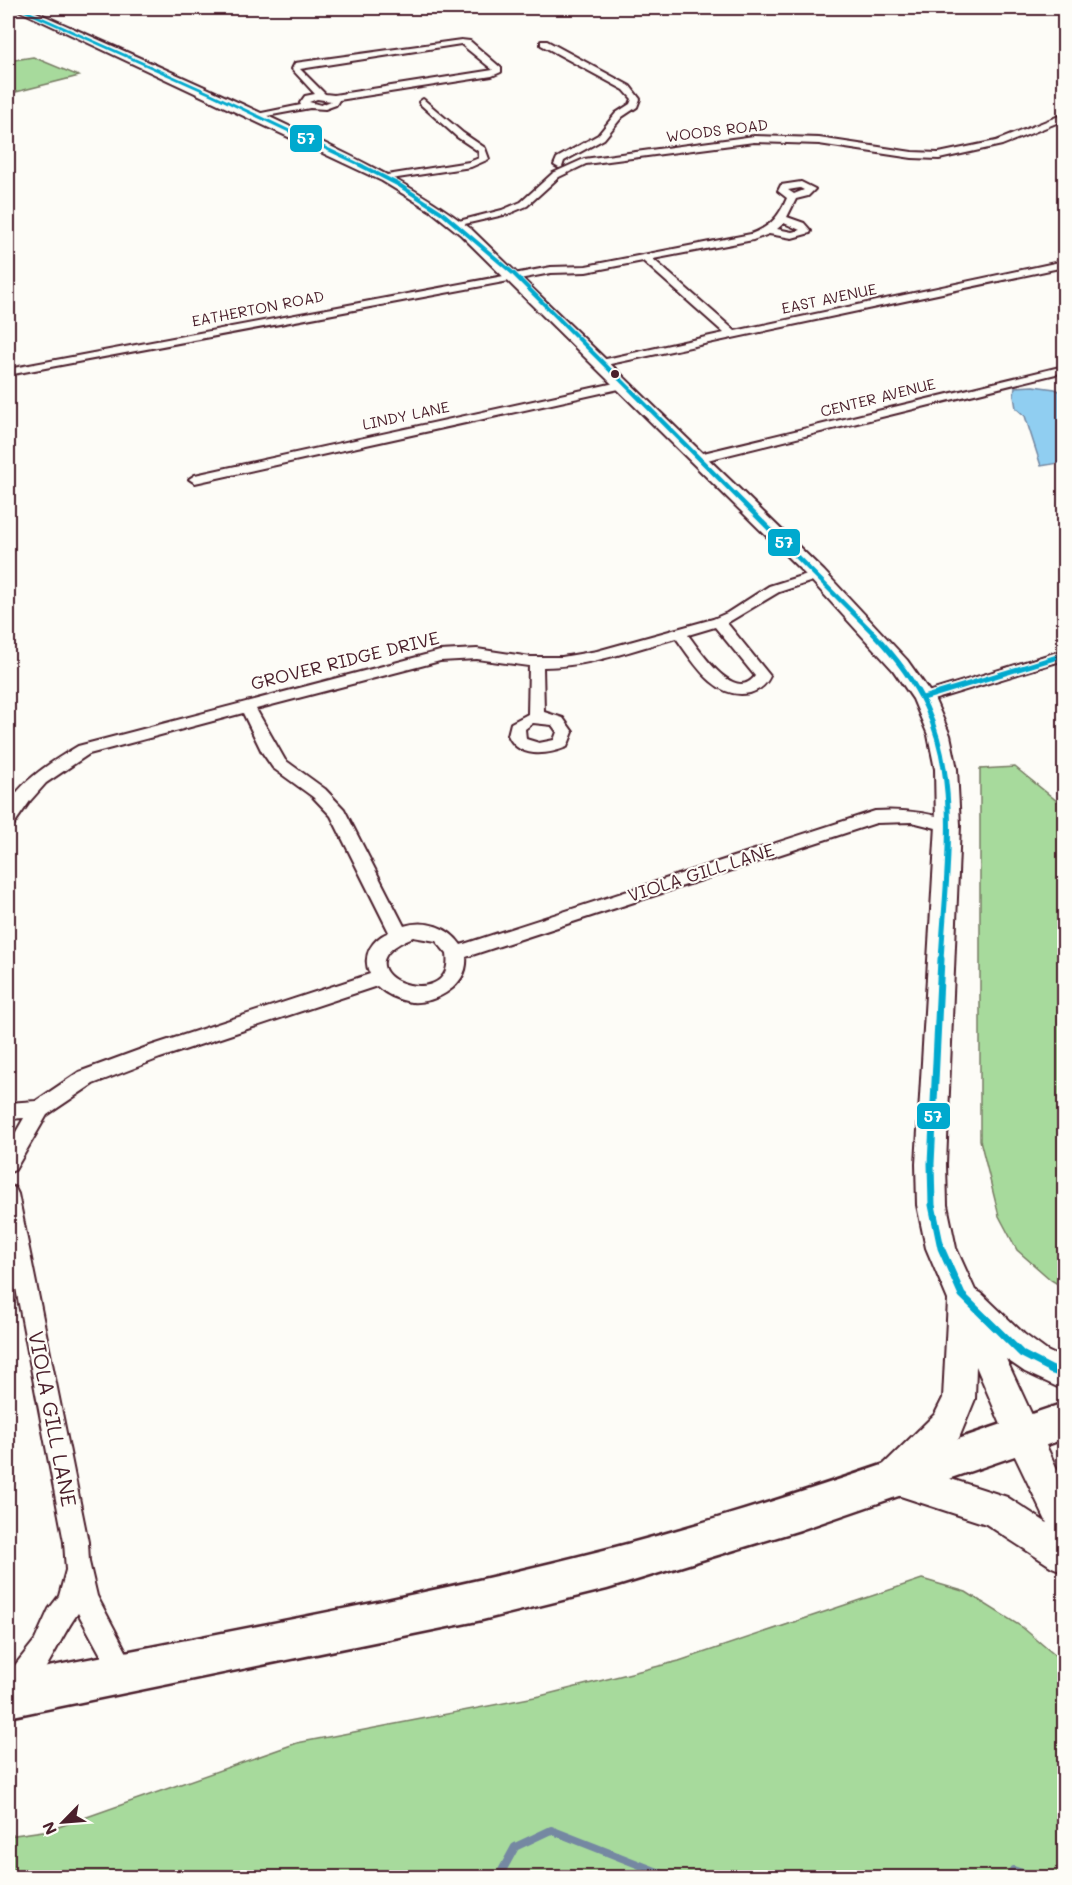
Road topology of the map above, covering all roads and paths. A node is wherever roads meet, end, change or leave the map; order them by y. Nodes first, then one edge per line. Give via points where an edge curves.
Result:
1 (19, 8) edge
2 (347, 8) edge
3 (396, 8) edge
4 (544, 43) dead end
5 (408, 87) junction
6 (322, 96) junction
7 (334, 98) junction
8 (309, 106) junction
9 (256, 114) junction
10 (1065, 117) edge
11 (556, 175) junction
12 (387, 178) junction
13 (792, 197) dead end
14 (782, 219) junction
15 (456, 223) junction
16 (769, 231) junction
17 (645, 258) junction
18 (1065, 264) edge
19 (514, 277) junction
20 (733, 334) junction
21 (601, 363) junction
22 (1065, 369) edge
23 (8, 372) edge
24 (624, 385) junction
25 (699, 458) junction
26 (195, 479) dead end
27 (817, 575) junction
28 (717, 622) junction
29 (679, 633) junction
30 (1065, 655) edge
31 (536, 662) junction
32 (923, 698) junction
33 (247, 706) junction
34 (536, 717) dead end
35 (9, 816) edge
36 (948, 825) junction
37 (399, 933) junction
38 (457, 953) junction
39 (379, 978) junction
40 (40, 1109) junction
41 (8, 1111) edge
42 (8, 1164) edge
43 (8, 1194) edge
44 (962, 1295) junction
45 (1065, 1374) edge
46 (1065, 1421) edge
47 (1023, 1436) junction
48 (894, 1478) junction
49 (1065, 1520) edge
50 (1065, 1555) edge
51 (77, 1573) junction
52 (124, 1672) junction
53 (8, 1695) edge

1 - 9 street
2 - 3 street
4 - 11 street via 627,88 636,99 601,137 561,160
5 - 6 street via 498,70 461,42 298,65 296,69
5 - 7 street
5 - 12 street via 482,150 484,159
6 - 7 street
6 - 8 street via 306,99 304,103
7 - 8 street via 336,101 328,106
8 - 9 street
9 - 12 street
10 - 11 street, WOODS ROAD via 999,143 939,156 819,141 754,139 584,162
11 - 15 street, WOODS ROAD via 524,204
12 - 15 street
13 - 14 street
14 - 16 street
14 - 16 street via 801,225 806,231 792,235
15 - 19 street
16 - 17 street, EATHERTON ROAD
17 - 19 street, EATHERTON ROAD
17 - 20 street
18 - 20 street, EAST AVENUE
19 - 21 street
19 - 23 street, EATHERTON ROAD
20 - 21 street, EAST AVENUE
21 - 24 street
22 - 25 street, CENTER AVENUE
24 - 25 street
24 - 26 street, LINDY LANE
25 - 27 street
27 - 28 street, GROVER RIDGE DRIVE via 774,589
27 - 32 street via 900,665
28 - 29 street, GROVER RIDGE DRIVE
28 - 29 street via 763,676 752,688 731,688 718,680
29 - 31 street, GROVER RIDGE DRIVE via 579,660
30 - 32 street
31 - 33 street, GROVER RIDGE DRIVE via 477,654 440,656
31 - 34 street
32 - 36 street via 939,735 946,769
33 - 35 street, GROVER RIDGE DRIVE via 84,750 33,785
33 - 37 street via 279,764 319,793 338,813
36 - 38 street, VIOLA GILL LANE via 905,814 875,817
36 - 44 street via 932,1205 941,1248
37 - 38 street via 435,933
37 - 39 street via 379,948 375,958
38 - 39 street via 455,973 447,982 424,993 398,992
39 - 40 street via 96,1074
40 - 41 street
40 - 42 street
43 - 51 street, VIOLA GILL LANE via 76,1542
44 - 45 street via 1022,1354
44 - 47 street
44 - 48 street via 959,1399 947,1426
46 - 47 main road
47 - 48 main road
47 - 49 street
48 - 50 street via 994,1509
48 - 52 main road via 800,1511 607,1569 482,1600
51 - 52 street, VIOLA GILL LANE via 95,1623
51 - 53 street, VIOLA GILL LANE via 70,1602 44,1649
52 - 53 main road

